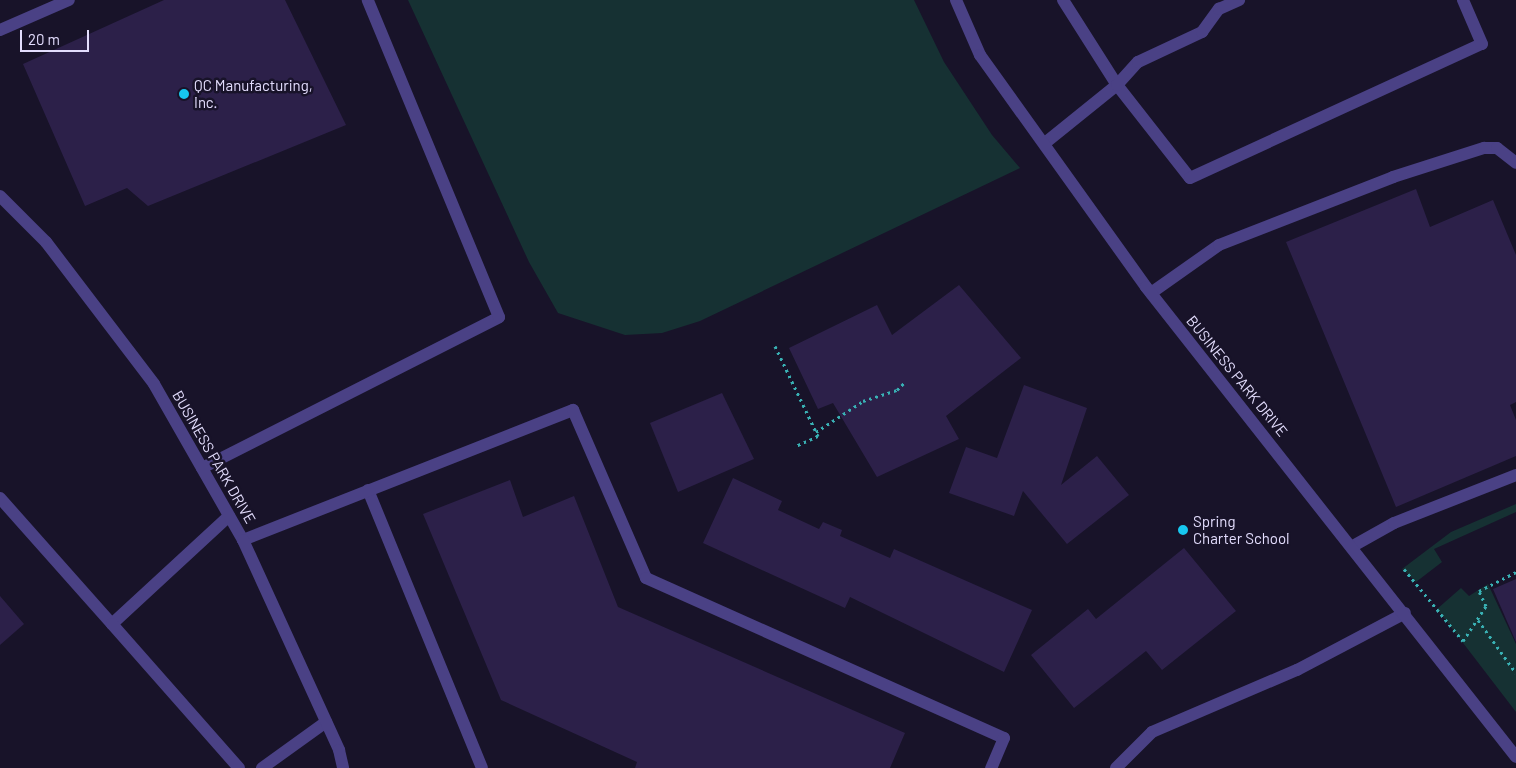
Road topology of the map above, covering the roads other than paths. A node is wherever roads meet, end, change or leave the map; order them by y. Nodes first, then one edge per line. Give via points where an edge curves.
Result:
1 (70, 0) edge
2 (368, 0) edge
3 (956, 0) edge
4 (1063, 0) edge
5 (1239, 0) edge
6 (1463, 0) edge
7 (0, 30) edge
8 (1117, 86) junction
9 (1045, 143) junction
10 (1516, 163) edge
11 (0, 196) edge
12 (1151, 293) junction
13 (202, 468) junction
14 (1516, 475) edge
15 (368, 490) junction
16 (0, 498) edge
17 (229, 516) junction
18 (243, 540) junction
19 (1353, 546) junction
20 (1405, 613) junction
21 (112, 624) junction
22 (326, 722) junction
23 (1516, 757) edge
24 (239, 768) edge
25 (262, 768) edge
26 (343, 768) edge
27 (482, 768) edge
28 (991, 768) edge
29 (1116, 768) edge

1 - 7 street
2 - 13 street via 499,318
3 - 9 street, BUSINESS PARK DRIVE via 980,55
4 - 8 street
5 - 8 street via 1219,9 1202,32 1138,62
6 - 8 street via 1482,44 1190,178
8 - 9 street
9 - 12 street, BUSINESS PARK DRIVE
10 - 12 street via 1497,148 1484,148 1393,177 1219,244
11 - 13 street, BUSINESS PARK DRIVE via 46,242 154,384
12 - 19 street, BUSINESS PARK DRIVE
13 - 17 street, BUSINESS PARK DRIVE
14 - 19 street via 1394,523
15 - 18 street
15 - 27 street
15 - 28 street via 574,410 646,578 1004,738
16 - 21 street
17 - 18 street, BUSINESS PARK DRIVE
17 - 21 street
18 - 22 street, BUSINESS PARK DRIVE
19 - 20 street, BUSINESS PARK DRIVE
20 - 23 street, BUSINESS PARK DRIVE
20 - 29 street via 1297,670 1152,732
21 - 24 street
22 - 25 street
22 - 26 street, BUSINESS PARK DRIVE

